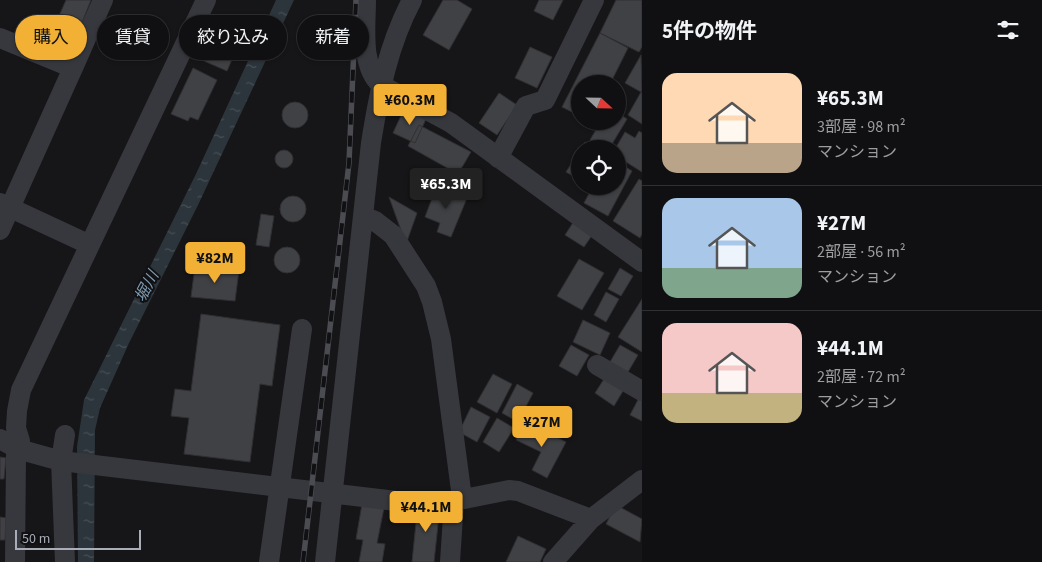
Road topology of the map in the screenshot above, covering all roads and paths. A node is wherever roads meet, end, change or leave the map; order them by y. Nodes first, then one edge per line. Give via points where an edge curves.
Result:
1 (103, 0) edge
2 (206, 0) edge
3 (366, 0) edge
4 (412, 0) edge
5 (594, 0) edge
6 (0, 38) edge
7 (73, 68) junction
8 (381, 85) junction
9 (498, 158) junction
10 (5, 205) edge
11 (363, 216) junction
12 (0, 230) edge
13 (88, 244) junction
14 (640, 257) edge
15 (302, 329) dead end
16 (596, 365) dead end
17 (642, 391) edge
18 (66, 435) dead end
19 (0, 439) edge
20 (18, 449) junction
21 (66, 461) junction
22 (642, 480) edge
23 (280, 487) junction
24 (332, 494) junction
25 (458, 500) junction
26 (591, 519) junction
27 (15, 562) edge
28 (65, 562) edge
29 (269, 562) edge
30 (325, 562) edge
31 (450, 562) edge
32 (553, 562) edge

1 - 7 street
2 - 13 street
3 - 8 street via 369,69 372,78
4 - 8 street via 398,26
5 - 9 street via 545,100 526,106
6 - 7 street
7 - 10 street
8 - 9 street via 451,123
8 - 11 street
9 - 14 street
10 - 12 street
10 - 13 street
11 - 24 street
11 - 25 street via 376,221 393,235 426,286 432,302 440,339
13 - 20 street via 21,390 16,428 20,442
15 - 23 street
16 - 17 street
18 - 21 street
19 - 20 street
20 - 21 street
20 - 27 street
21 - 23 street
21 - 28 street
22 - 26 street
23 - 24 street
23 - 29 street
24 - 25 street via 433,503
24 - 30 street
25 - 26 street via 518,491
25 - 31 street
26 - 32 street

